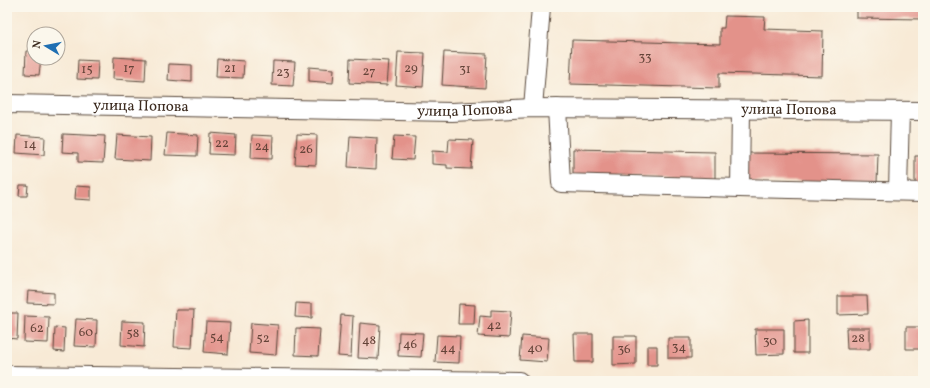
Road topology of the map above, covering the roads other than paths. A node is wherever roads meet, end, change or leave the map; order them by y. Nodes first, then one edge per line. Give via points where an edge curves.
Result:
1 (541, 7) edge
2 (7, 104) edge
3 (533, 108) junction
4 (557, 108) junction
5 (742, 110) junction
6 (900, 111) junction
7 (923, 111) edge
8 (740, 188) junction
9 (898, 191) junction
10 (923, 192) edge
11 (7, 375) edge
12 (520, 381) edge

1 - 3 street
2 - 3 street, улица Попова via 452,112
3 - 4 street, улица Попова
4 - 5 street, улица Попова
4 - 8 street via 561,183
5 - 6 street, улица Попова
5 - 8 street
6 - 7 street, улица Попова
6 - 9 street
8 - 9 street
9 - 10 street
11 - 12 street

